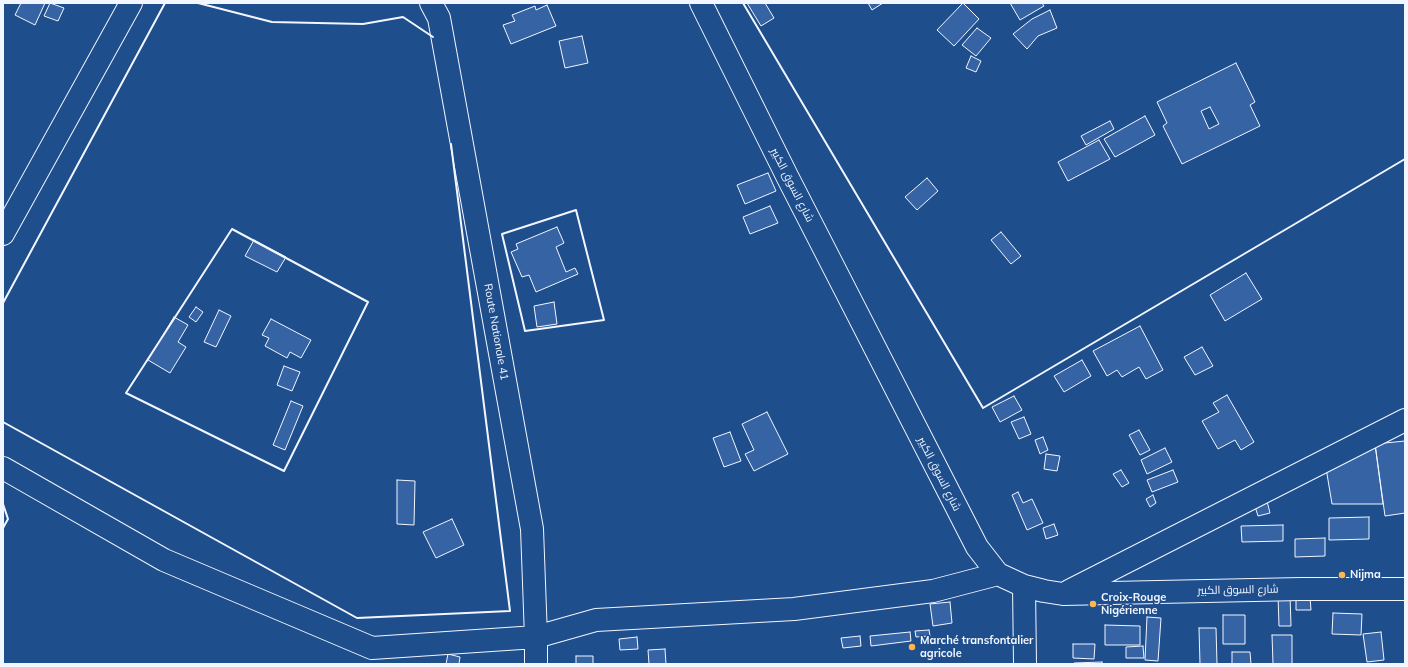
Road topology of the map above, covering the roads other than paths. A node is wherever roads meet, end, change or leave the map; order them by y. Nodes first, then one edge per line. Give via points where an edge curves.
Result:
1 (131, 3) edge
2 (431, 3) edge
3 (701, 3) edge
4 (3, 234) edge
5 (1405, 420) edge
6 (3, 468) edge
7 (998, 574) junction
8 (1024, 586) junction
9 (1405, 589) edge
10 (1063, 594) junction
11 (536, 637) junction
12 (536, 664) edge
13 (1025, 664) edge

1 - 4 street
2 - 11 street, Route Nationale 41 via 439,18 532,530
3 - 7 street, شارع السوق الكبير via 977,547
5 - 10 street
6 - 11 street via 164,560 372,648
7 - 8 street, شارع السوق الكبير
7 - 11 street via 933,591 794,609 596,620
8 - 10 street, شارع السوق الكبير
8 - 13 street
9 - 10 street, شارع السوق الكبير
11 - 12 street, Route Nationale 41

